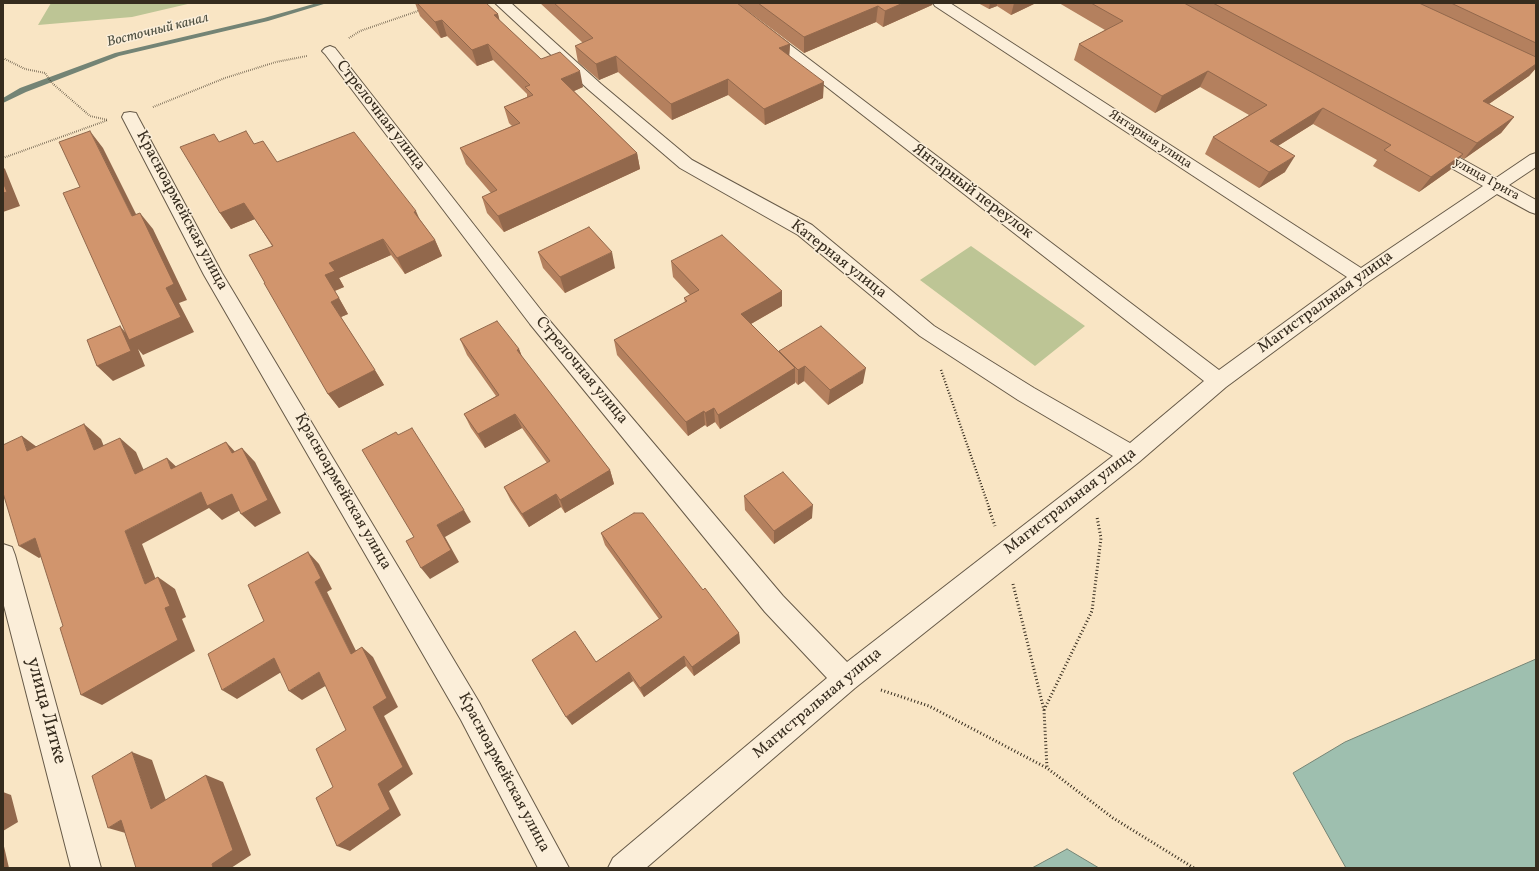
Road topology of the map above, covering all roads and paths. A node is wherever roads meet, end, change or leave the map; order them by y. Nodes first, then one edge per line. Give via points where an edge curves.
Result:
1 (502, 3) edge
2 (726, 3) edge
3 (940, 3) edge
4 (428, 8) edge
5 (330, 51) junction
6 (3, 58) edge
7 (130, 117) joint
8 (1414, 140) edge
9 (3, 158) edge
10 (1536, 159) edge
11 (1498, 186) junction
12 (1536, 208) edge
13 (1360, 277) junction
14 (1219, 381) junction
15 (1131, 455) junction
16 (1092, 485) junction
17 (3, 555) edge
18 (846, 679) junction
19 (1044, 710) dead end
20 (86, 868) edge
21 (554, 868) edge
22 (623, 868) edge
23 (1194, 868) edge

1 - 15 street, Катерная улица via 686,164 805,230 927,331 1026,394
2 - 14 street, Янтарный переулок
3 - 13 street, Янтарная улица
4 - 5 path via 360,31
5 - 7 path via 276,62 225,78
5 - 18 street, Стрелочная улица via 537,319 774,604
6 - 9 path via 25,69 45,73 52,83 90,116 108,120
7 - 21 street, Красноармейская улица via 214,275 470,711
8 - 11 street, улица Грига
10 - 11 street, Магистральная улица
11 - 12 street, улица Грига
11 - 13 street, Магистральная улица
13 - 14 street, Магистральная улица
14 - 15 street, Магистральная улица
15 - 16 street, Магистральная улица
16 - 18 street, Магистральная улица
16 - 19 path via 1101,538 1092,611
17 - 20 street, улица Литке
18 - 22 street, Магистральная улица
18 - 23 path via 930,706 1047,768 1113,818

